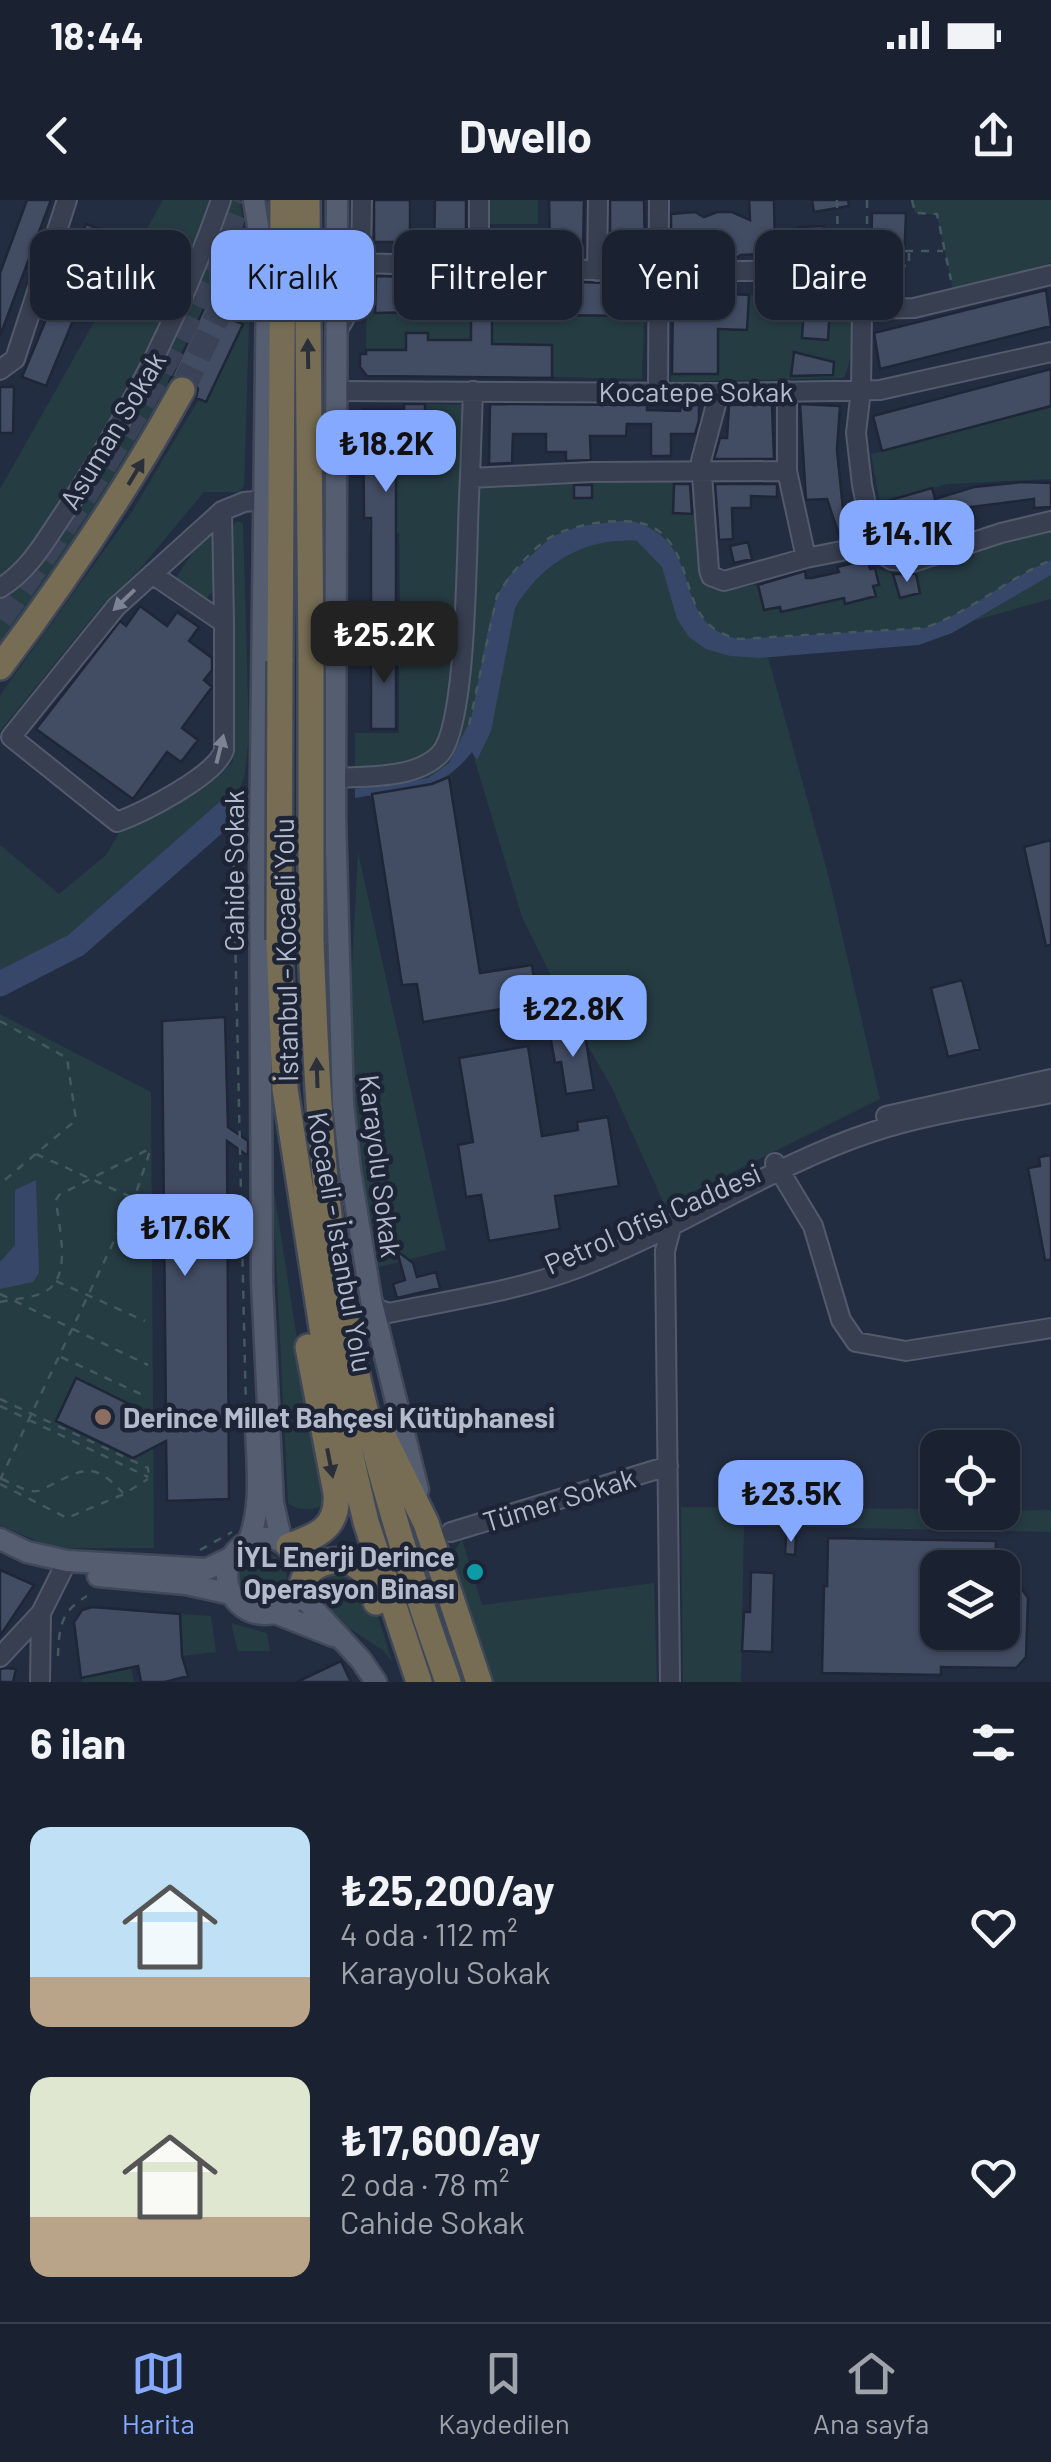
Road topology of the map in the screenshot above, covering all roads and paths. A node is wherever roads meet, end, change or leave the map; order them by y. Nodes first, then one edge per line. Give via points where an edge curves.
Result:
1 (66, 200) edge
2 (222, 200) edge
3 (246, 200) edge
4 (254, 200) edge
5 (269, 200) edge
6 (283, 200) edge
7 (307, 200) edge
8 (337, 200) edge
9 (362, 200) edge
10 (479, 200) edge
11 (598, 200) edge
12 (660, 200) edge
13 (836, 200) edge
14 (868, 200) edge
15 (912, 200) edge
16 (274, 230) edge
17 (283, 230) edge
18 (361, 230) edge
19 (479, 230) edge
20 (660, 230) edge
21 (837, 230) edge
22 (944, 250) junction
23 (582, 270) edge
24 (597, 271) junction
25 (602, 271) edge
26 (1051, 275) edge
27 (954, 300) junction
28 (903, 308) edge
29 (284, 320) edge
30 (342, 320) edge
31 (659, 320) edge
32 (862, 320) edge
33 (336, 332) junction
34 (1051, 352) edge
35 (0, 370) edge
36 (182, 390) tunnel mouth
37 (338, 390) junction
38 (862, 390) junction
39 (474, 392) junction
40 (658, 392) junction
41 (719, 392) junction
42 (787, 392) junction
43 (787, 471) junction
44 (701, 472) junction
45 (470, 478) junction
46 (259, 507) junction
47 (222, 510) junction
48 (1051, 522) edge
49 (875, 549) junction
50 (806, 558) junction
51 (1051, 560) edge
52 (152, 574) junction
53 (0, 588) edge
54 (224, 623) junction
55 (0, 666) edge
56 (468, 729) dead end
57 (329, 810) junction
58 (261, 818) junction
59 (0, 1021) edge
60 (1051, 1079) edge
61 (285, 1089) junction
62 (1051, 1093) edge
63 (36, 1154) junction
64 (777, 1167) junction
65 (88, 1178) junction
66 (0, 1184) edge
67 (134, 1199) junction
68 (687, 1214) junction
69 (669, 1228) junction
70 (644, 1239) junction
71 (618, 1245) junction
72 (666, 1265) junction
73 (56, 1281) junction
74 (0, 1294) edge
75 (88, 1295) junction
76 (10, 1300) junction
77 (372, 1300) junction
78 (0, 1302) edge
79 (389, 1313) junction
80 (145, 1320) dead end
81 (72, 1328) junction
82 (1051, 1328) edge
83 (382, 1345) junction
84 (59, 1356) junction
85 (148, 1365) dead end
86 (147, 1397) dead end
87 (0, 1399) edge
88 (364, 1401) junction
89 (0, 1406) edge
90 (31, 1414) junction
91 (246, 1417) dead end
92 (28, 1421) junction
93 (668, 1466) junction
94 (150, 1478) junction
95 (0, 1481) edge
96 (124, 1494) junction
97 (426, 1523) junction
98 (451, 1532) junction
99 (244, 1534) junction
100 (0, 1539) edge
101 (286, 1544) junction
102 (196, 1551) dead end
103 (0, 1552) edge
104 (230, 1558) junction
105 (439, 1559) junction
106 (64, 1566) junction
107 (301, 1587) junction
108 (231, 1594) junction
109 (87, 1596) dead end
110 (41, 1613) junction
111 (275, 1613) junction
112 (341, 1639) junction
113 (0, 1657) edge
114 (46, 1670) edge
115 (28, 1682) edge
116 (376, 1682) edge
117 (406, 1682) edge
118 (418, 1682) edge
119 (448, 1682) edge
120 (479, 1682) edge
121 (670, 1682) edge

1 - 35 street via 15,358
2 - 53 street, Asuman Sokak via 164,342 130,404 30,564
3 - 46 main road, Cahide Sokak via 256,290
4 - 46 main road, Cahide Sokak via 267,282
5 - 16 highway
6 - 17 highway, Kocaeli - İstanbul Yolu
88 -> 7 highway, İstanbul - Kocaeli Yolu, bridge via 332,1240 318,1090 311,942
8 - 33 main road, Karayolu Sokak
9 - 18 street
10 - 19 street
11 - 24 street
12 - 20 street
13 - 21 path
14 - 22 path via 867,265 909,266 907,250
15 - 22 path via 915,213 937,214
22 - 27 path
23 - 24 street
24 - 25 street
26 - 27 street
27 - 28 street
29 - 61 highway, Kocaeli - İstanbul Yolu, bridge via 279,940
30 - 33 street
31 - 40 street
32 - 38 street
33 - 37 main road, Karayolu Sokak
34 - 38 street, Kocatepe Sokak
55 -> 36 highway via 92,540
37 - 39 street, Kocatepe Sokak
37 - 57 main road, Karayolu Sokak
38 - 42 street, Kocatepe Sokak
38 - 49 street via 856,433
39 - 40 street, Kocatepe Sokak
39 - 45 street
40 - 41 street, Kocatepe Sokak
41 - 42 street, Kocatepe Sokak
41 - 44 street
42 - 43 street
43 - 44 street
43 - 50 street
44 - 45 street
44 - 50 street via 712,576 724,581
45 - 57 street via 459,696 441,753
46 - 47 street
46 - 58 main road, Cahide Sokak
47 - 52 street
47 - 54 street
48 - 49 street via 913,562
49 - 50 street
51 - 56 path via 924,628 739,639 698,614 680,560 660,532 629,520 580,526 551,537 497,596
52 - 54 street
52 -> 54 street via 116,607 11,737 117,822 209,772 222,758
57 - 58 main road
57 - 77 main road, Karayolu Sokak via 343,1104
58 - 91 path via 242,799 233,843
58 - 99 main road, Cahide Sokak via 258,1504 256,1524
58 - 101 main road, Cahide Sokak via 262,1282 273,1503
59 - 63 path via 67,1058 76,1120
60 - 64 street, Petrol Ofisi Caddesi via 885,1116 832,1135
61 -> 101 highway via 288,1222 337,1503 326,1529
61 - 118 highway, Kocaeli - İstanbul Yolu via 324,1340 366,1522
62 - 64 street, Petrol Ofisi Caddesi via 907,1122
63 - 65 path
63 - 66 path
64 - 68 street, Petrol Ofisi Caddesi
64 - 82 street via 812,1226 842,1320 856,1342 906,1351
65 - 67 path
65 - 67 path via 151,1148
65 - 73 path via 56,1200
67 - 75 path
68 - 69 street
68 - 71 street, Petrol Ofisi Caddesi
68 - 72 street
69 - 70 street, Petrol Ofisi Caddesi
69 - 72 street
70 - 71 street
70 - 72 street via 658,1245
71 - 72 street via 655,1251
71 - 77 street, Petrol Ofisi Caddesi via 533,1272 387,1304
71 - 79 street, Petrol Ofisi Caddesi via 536,1282
72 - 93 street
73 - 75 path
73 - 76 path via 44,1292
74 - 76 path
75 - 80 path
75 - 81 path
76 - 78 path
76 - 81 path
77 - 79 street via 376,1310
77 - 83 main road, Karayolu Sokak
79 - 83 street
81 - 84 path
81 - 85 path
83 - 97 main road, Karayolu Sokak
84 - 86 path
84 - 90 path
87 - 90 path
88 - 97 highway
88 - 119 highway, İstanbul - Kocaeli Yolu via 402,1546
89 - 92 path
90 - 92 path
90 - 94 path via 148,1468
92 - 94 path
92 - 95 path
93 - 98 street, Tümer Sokak
93 - 121 street
94 - 96 path
95 - 96 path via 67,1518
95 - 96 path via 41,1490 94,1470
97 - 98 highway
97 - 105 highway
98 - 105 highway
99 - 101 main road
99 - 102 path
99 - 104 main road
100 - 106 main road
101 - 107 main road via 298,1556
103 - 106 main road via 22,1562
104 - 106 main road via 207,1569
104 - 108 main road
105 - 120 highway
106 - 108 main road
106 - 110 street
107 - 111 main road via 292,1604
107 - 112 main road
107 - 117 highway via 316,1565 331,1561 364,1572
108 - 111 main road via 250,1611
109 - 114 path via 64,1614
110 - 113 street
110 - 114 street
111 - 112 main road
112 - 116 main road
114 - 115 street

